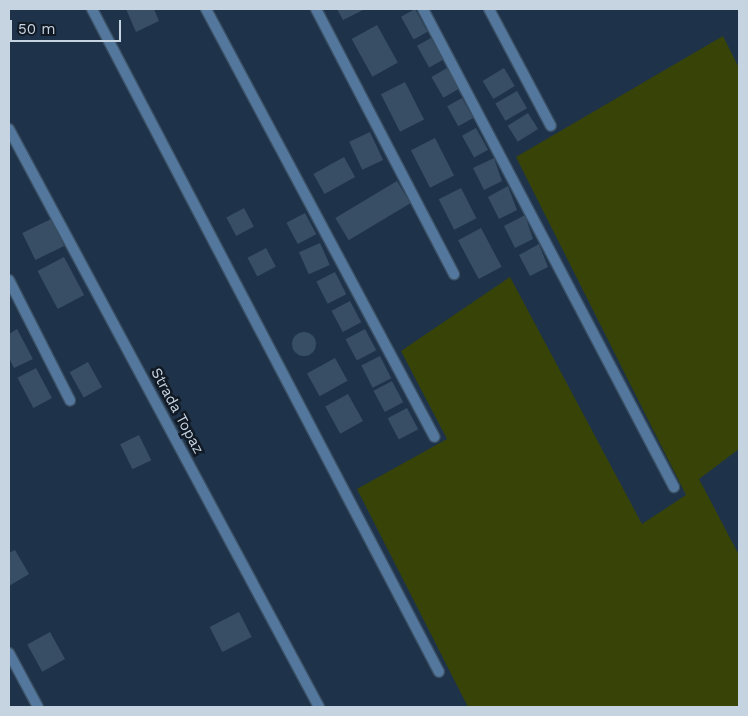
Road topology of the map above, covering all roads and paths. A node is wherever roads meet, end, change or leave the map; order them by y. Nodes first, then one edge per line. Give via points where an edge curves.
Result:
1 (92, 9) edge
2 (206, 9) edge
3 (316, 9) edge
4 (423, 9) edge
5 (489, 9) edge
6 (551, 126) dead end
7 (9, 128) edge
8 (454, 274) dead end
9 (9, 280) edge
10 (70, 400) dead end
11 (435, 437) dead end
12 (674, 487) dead end
13 (9, 653) edge
14 (439, 672) dead end
15 (38, 707) edge
16 (319, 707) edge

1 - 14 street
2 - 11 street
3 - 8 street
4 - 12 street
5 - 6 street
7 - 16 street, Strada Topaz
9 - 10 street
13 - 15 street

